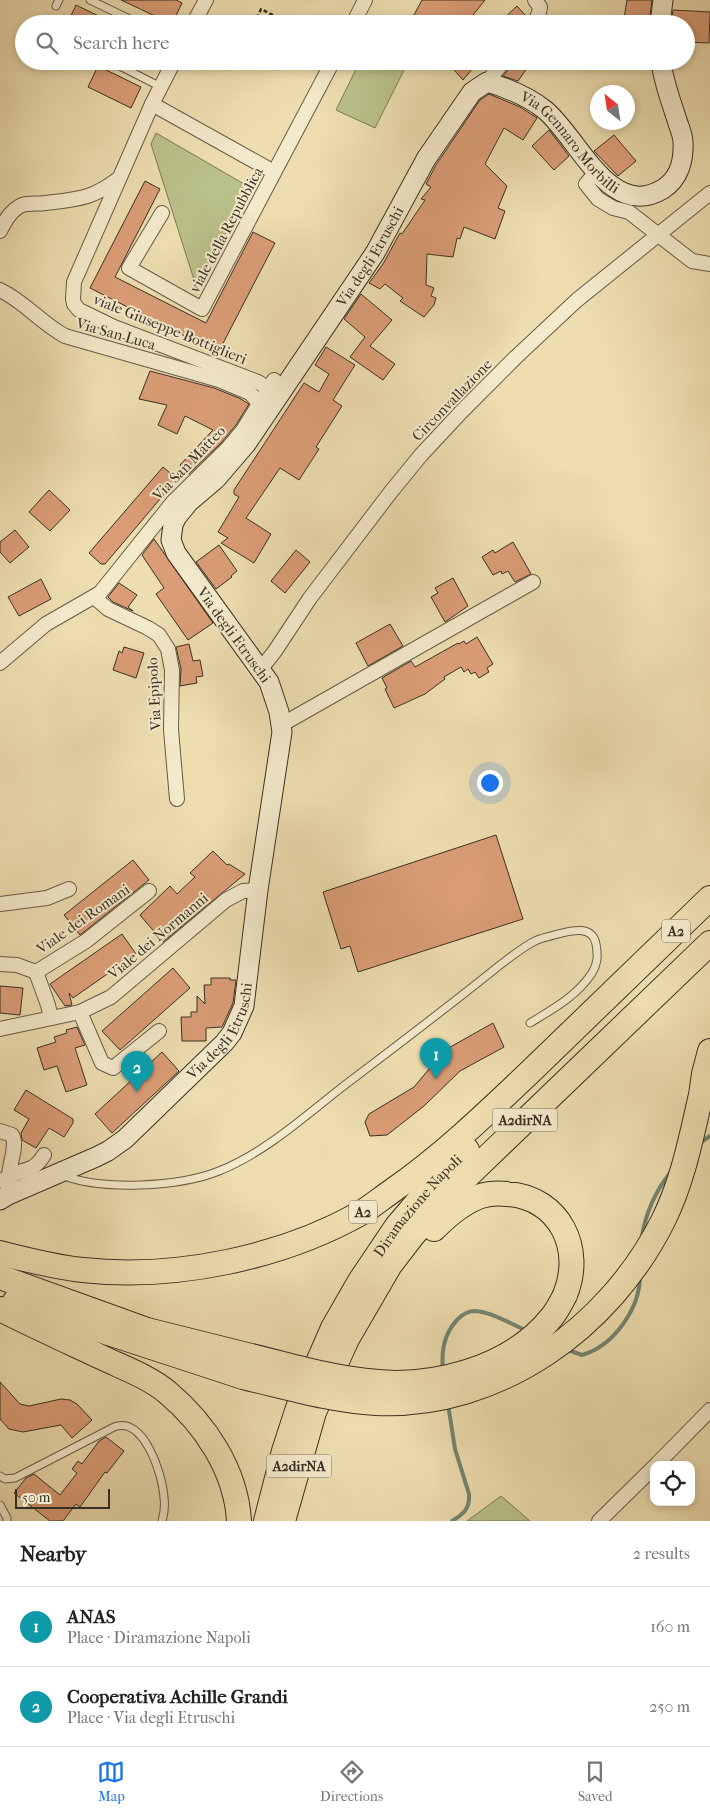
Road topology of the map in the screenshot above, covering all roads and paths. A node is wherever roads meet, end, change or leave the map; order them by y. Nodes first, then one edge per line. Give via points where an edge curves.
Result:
1 (90, 0) edge
2 (205, 0) edge
3 (365, 0) edge
4 (535, 0) edge
5 (664, 0) edge
6 (121, 15) edge
7 (198, 15) edge
8 (258, 15) edge
9 (271, 15) edge
10 (358, 15) edge
11 (538, 15) edge
12 (662, 15) edge
13 (128, 70) edge
14 (170, 70) edge
15 (328, 70) edge
16 (497, 70) edge
17 (663, 70) edge
18 (487, 82) junction
19 (161, 87) junction
20 (152, 104) junction
21 (597, 171) junction
22 (274, 172) junction
23 (119, 178) junction
24 (710, 193) edge
25 (162, 213) dead end
26 (0, 231) edge
27 (658, 235) junction
28 (710, 264) edge
29 (0, 290) edge
30 (271, 384) joint
31 (259, 402) junction
32 (167, 521) junction
33 (533, 582) dead end
34 (94, 597) junction
35 (472, 626) dead end
36 (0, 663) edge
37 (260, 670) junction
38 (281, 728) junction
39 (177, 799) dead end
40 (69, 889) dead end
41 (258, 890) junction
42 (149, 891) dead end
43 (710, 898) edge
44 (0, 904) edge
45 (710, 914) edge
46 (710, 943) edge
47 (0, 964) edge
48 (36, 972) junction
49 (80, 1012) junction
50 (51, 1018) junction
51 (530, 1022) dead end
52 (0, 1029) edge
53 (159, 1031) dead end
54 (710, 1051) edge
55 (0, 1131) edge
56 (44, 1155) dead end
57 (57, 1174) junction
58 (4, 1188) edge
59 (0, 1253) edge
60 (0, 1277) edge
61 (0, 1294) edge
62 (0, 1309) edge
63 (360, 1315) junction
64 (247, 1367) junction
65 (710, 1410) edge
66 (660, 1461) edge
67 (650, 1471) edge
68 (0, 1476) edge
69 (0, 1504) edge
70 (7, 1521) edge
71 (162, 1521) edge
72 (240, 1521) edge
73 (266, 1521) edge
74 (284, 1521) edge
75 (599, 1521) edge

1 - 6 lane
2 - 7 street
3 - 10 street
4 - 11 street via 540,7
5 - 12 main road
8 - 9 path via 261,10
13 - 19 lane
14 - 19 street
15 - 22 street, viale della Repubblica
16 - 18 street
17 - 21 main road, Via Gennaro Morbilli via 683,140 676,176 661,190 638,196 612,187
18 - 21 main road, Via Gennaro Morbilli via 512,91 546,110
18 - 32 main road, Via degli Etruschi via 472,92 426,159 375,253 246,444 176,518
19 - 20 street
20 - 22 street
20 - 23 street
21 - 27 street via 586,184 598,199 629,212
22 - 25 street, viale della Repubblica via 202,309 129,268
23 - 26 street via 93,195 22,205 7,217
23 - 30 street, viale Giuseppe Bottiglieri via 74,282 76,307 114,327 258,382
24 - 27 street, Circonvallazione
27 - 28 street via 692,261
27 - 37 street, Circonvallazione via 577,300 516,357 421,455 310,598
29 - 31 street, Via San Luca via 64,336 219,380 250,393
30 - 31 street, Via San Matteo
31 - 32 street, Via San Matteo via 228,448 173,502
32 - 34 street, Via San Matteo
32 - 37 main road, Via degli Etruschi via 176,553
33 - 38 street
34 - 36 street, Via San Matteo via 46,624
34 - 39 street, Via Epipolo via 108,609 159,635 168,649 172,670 171,730
35 - 38 street
37 - 38 main road, Via degli Etruschi via 275,695
38 - 41 main road, Via degli Etruschi
40 - 44 street via 46,898
41 - 49 street, Viale dei Normanni via 243,890 226,900 112,996
41 - 57 main road, Via degli Etruschi via 244,1006 232,1033 125,1138 108,1151
42 - 48 street, Viale dei Romani via 86,941
43 - 59 highway, A2 via 478,1121 435,1158 362,1212 316,1236 260,1255 139,1273 83,1270
45 - 73 highway, Diramazione Napoli / A2dirNA via 471,1145 397,1226 333,1328 298,1408
46 - 63 highway, Diramazione Napoli / A2dirNA via 453,1190 412,1235
47 - 48 street, Viale dei Romani via 17,965
48 - 50 street, Viale dei Romani
49 - 50 street, Viale dei Normanni
49 - 53 street via 102,1063 114,1068
50 - 52 street, Viale dei Normanni
51 - 57 lane via 579,989 597,964 595,940 584,931 574,930 537,940 500,964 286,1131 231,1166 196,1179 121,1185 76,1181
54 - 64 highway, bridge via 678,1185 651,1243 624,1283 604,1305 541,1358 498,1380 460,1394 402,1403 359,1402
55 - 58 street via 12,1135 15,1140
56 - 58 street via 35,1166
57 - 58 main road, Via degli Etruschi
60 - 64 highway
61 - 64 highway via 35,1309
62 - 72 highway via 165,1391 212,1440 234,1490
63 - 64 highway, bridge via 420,1242 448,1215 482,1196 528,1197 545,1206 560,1224 571,1251 570,1283 552,1317 514,1350 479,1367 401,1384
63 - 74 highway, Diramazione Napoli / A2dirNA via 314,1412
65 - 66 street
67 - 75 street
68 - 71 lane via 15,1478 114,1426 123,1425 137,1431 155,1461 164,1497
69 - 70 lane

